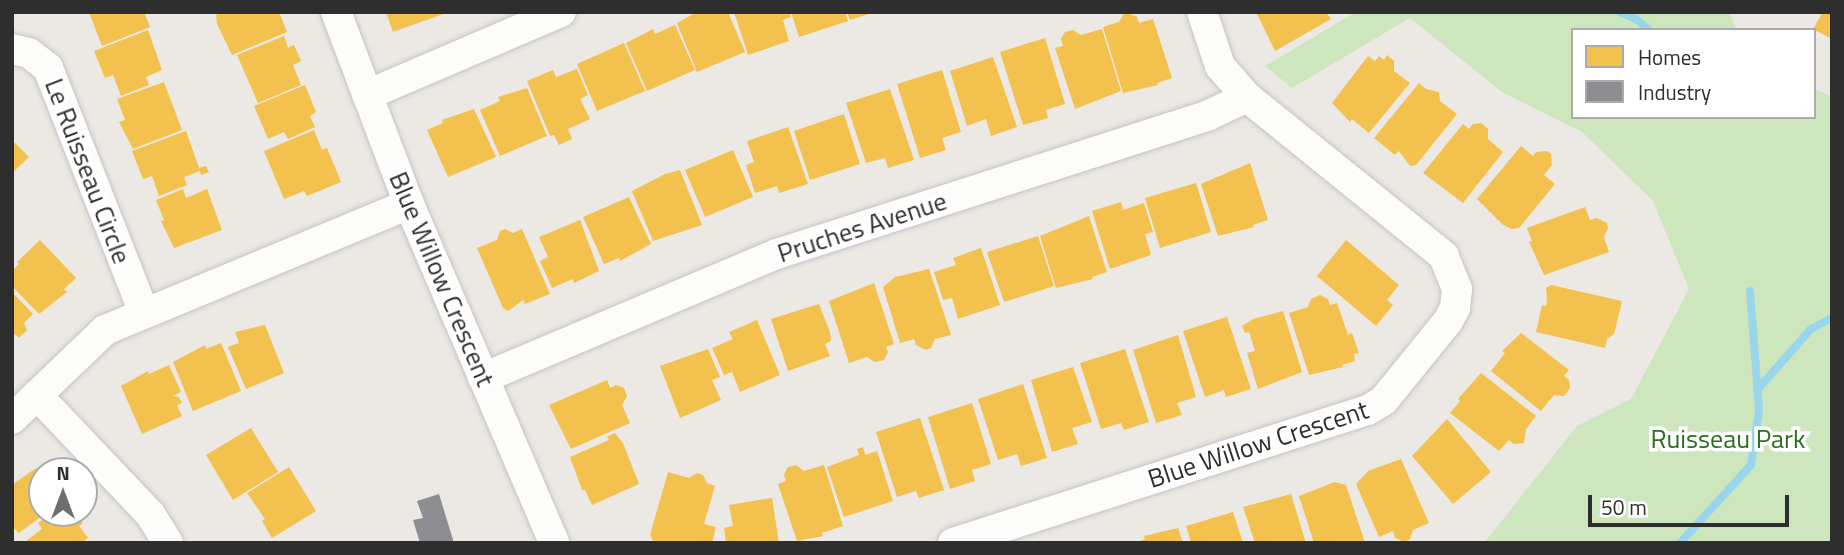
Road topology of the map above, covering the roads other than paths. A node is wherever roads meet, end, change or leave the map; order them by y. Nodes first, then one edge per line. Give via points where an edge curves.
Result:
1 (335, 12) edge
2 (561, 12) edge
3 (1202, 12) edge
4 (12, 49) edge
5 (367, 95) junction
6 (1247, 96) junction
7 (409, 204) junction
8 (144, 313) junction
9 (483, 378) junction
10 (37, 395) junction
11 (12, 419) edge
12 (168, 543) edge
13 (555, 543) edge
14 (953, 543) edge

1 - 5 street, Blue Willow Crescent
2 - 5 street
3 - 6 street, Blue Willow Crescent via 1220,66
4 - 8 street, Le Ruisseau Circle via 29,53 48,68
5 - 7 street, Blue Willow Crescent
6 - 9 street, Pruches Avenue via 1209,115 777,254
6 - 14 street, Blue Willow Crescent via 1444,256 1457,289 1448,321 1384,400 1368,410
7 - 8 street
7 - 9 street, Blue Willow Crescent
8 - 10 street via 106,330
9 - 13 street, Blue Willow Crescent
10 - 11 street
10 - 12 street via 150,514

